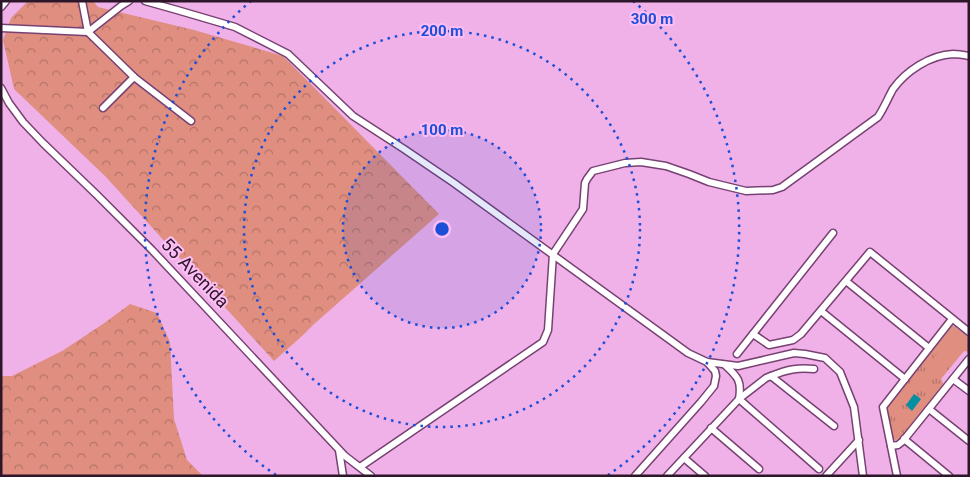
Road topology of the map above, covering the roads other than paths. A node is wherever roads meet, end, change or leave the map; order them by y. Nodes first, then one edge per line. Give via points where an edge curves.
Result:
1 (6, 1) edge
2 (82, 1) edge
3 (129, 1) edge
4 (145, 1) edge
5 (1, 7) edge
6 (1, 28) edge
7 (88, 32) junction
8 (969, 56) edge
9 (134, 77) junction
10 (1, 88) edge
11 (104, 108) dead end
12 (191, 121) dead end
13 (834, 233) dead end
14 (553, 254) junction
15 (846, 281) junction
16 (820, 311) junction
17 (952, 319) junction
18 (969, 332) edge
19 (753, 334) junction
20 (929, 348) junction
21 (737, 354) dead end
22 (969, 359) edge
23 (707, 362) junction
24 (725, 365) junction
25 (814, 369) dead end
26 (771, 376) junction
27 (905, 379) junction
28 (953, 379) junction
29 (969, 391) edge
30 (738, 399) junction
31 (929, 409) junction
32 (834, 426) dead end
33 (711, 428) junction
34 (904, 439) junction
35 (859, 440) junction
36 (969, 441) edge
37 (891, 446) junction
38 (339, 448) junction
39 (684, 458) junction
40 (360, 467) junction
41 (819, 469) dead end
42 (759, 470) dead end
43 (343, 476) edge
44 (371, 476) edge
45 (635, 476) edge
46 (668, 476) edge
47 (705, 476) edge
48 (826, 476) edge
49 (863, 476) edge
50 (897, 476) edge
51 (949, 476) edge

1 - 5 street
2 - 7 street
3 - 7 street
4 - 14 street via 235,27 288,54 353,116
6 - 7 street
7 - 9 street
8 - 14 street via 952,54 938,57 907,73 892,91 878,117 782,187 746,191 666,166 641,162 593,171 585,183 583,208
9 - 11 street
9 - 12 street
10 - 38 street, 55 Avenida via 23,122 152,250
13 - 19 street
14 - 23 street via 688,353
14 - 40 street via 548,330 543,342
15 - 16 street
15 - 17 street via 870,252
15 - 20 street
16 - 19 street via 793,340 768,345
16 - 27 street
17 - 18 street
17 - 20 street
19 - 21 street
20 - 27 street
22 - 28 street
23 - 24 street
23 - 45 street via 715,371 714,386
24 - 30 street via 739,381
24 - 35 street via 738,366 794,353 825,358 840,372 846,385 854,407
25 - 26 street via 784,370
26 - 30 street
26 - 32 street
27 - 37 street via 883,407
28 - 29 street
28 - 31 street
30 - 33 street
30 - 41 street
31 - 34 street
31 - 36 street
33 - 39 street
33 - 42 street
34 - 37 street
34 - 51 street
35 - 48 street
35 - 49 street
37 - 50 street
38 - 40 street, 55 Avenida
38 - 43 street
39 - 46 street
39 - 47 street
40 - 44 street, 55 Avenida

